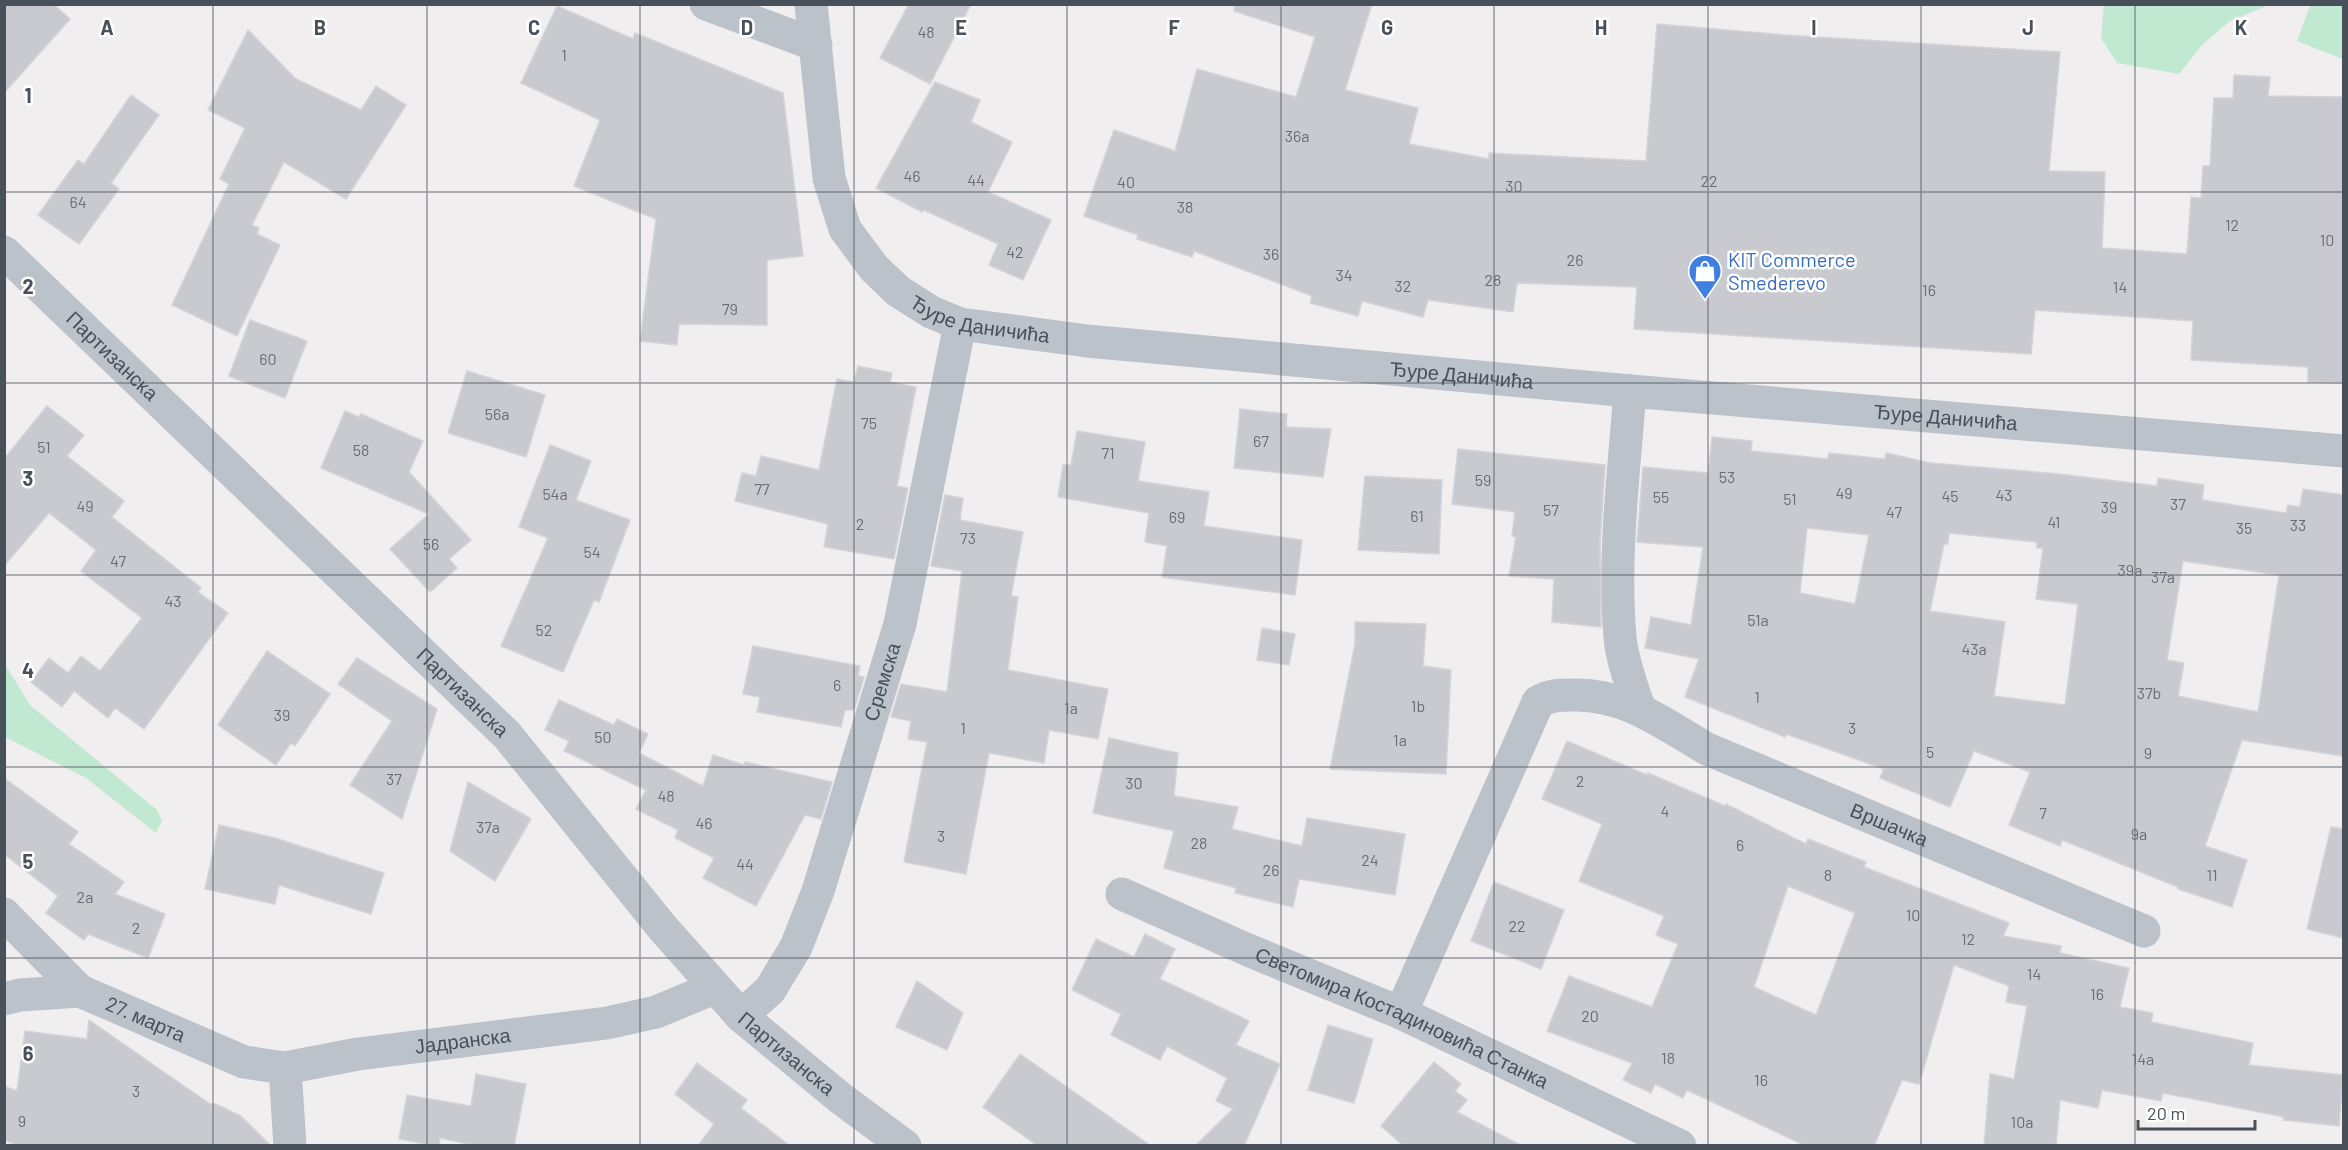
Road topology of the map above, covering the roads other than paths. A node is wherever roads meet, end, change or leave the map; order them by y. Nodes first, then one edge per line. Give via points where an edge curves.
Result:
1 (706, 4) edge
2 (811, 4) edge
3 (816, 45) junction
4 (4, 252) edge
5 (960, 324) junction
6 (1630, 391) junction
7 (2343, 451) edge
8 (1639, 708) junction
9 (1122, 894) dead end
10 (4, 914) edge
11 (2144, 931) dead end
12 (714, 988) junction
13 (80, 991) junction
14 (4, 999) edge
15 (1401, 1013) junction
16 (741, 1016) junction
17 (285, 1068) junction
18 (290, 1146) edge
19 (904, 1146) edge
20 (1680, 1146) edge

1 - 3 street
2 - 3 street, Ђуре Даничића
3 - 5 street, Ђуре Даничића via 829,178 845,229 874,268 898,291 931,312
4 - 12 street, Партизанска via 507,735
5 - 6 street, Ђуре Даничића via 1087,341
5 - 16 street, Сремска via 900,624 818,891 796,947 770,990
6 - 7 street, Ђуре Даничића
6 - 8 street via 1618,602 1620,640
8 - 11 street, Вршачка via 1707,749
8 - 15 street, Вршачка via 1594,695 1546,697 1538,702
9 - 15 street, Светомира Костадиновића Станка
10 - 13 street
12 - 16 street, Партизанска
12 - 17 street, Јадранска via 656,1012 607,1023 358,1054
13 - 14 street, 27. марта
13 - 17 street, 27. марта via 244,1062
15 - 20 street, Светомира Костадиновића Станка
16 - 19 street, Партизанска
17 - 18 street

